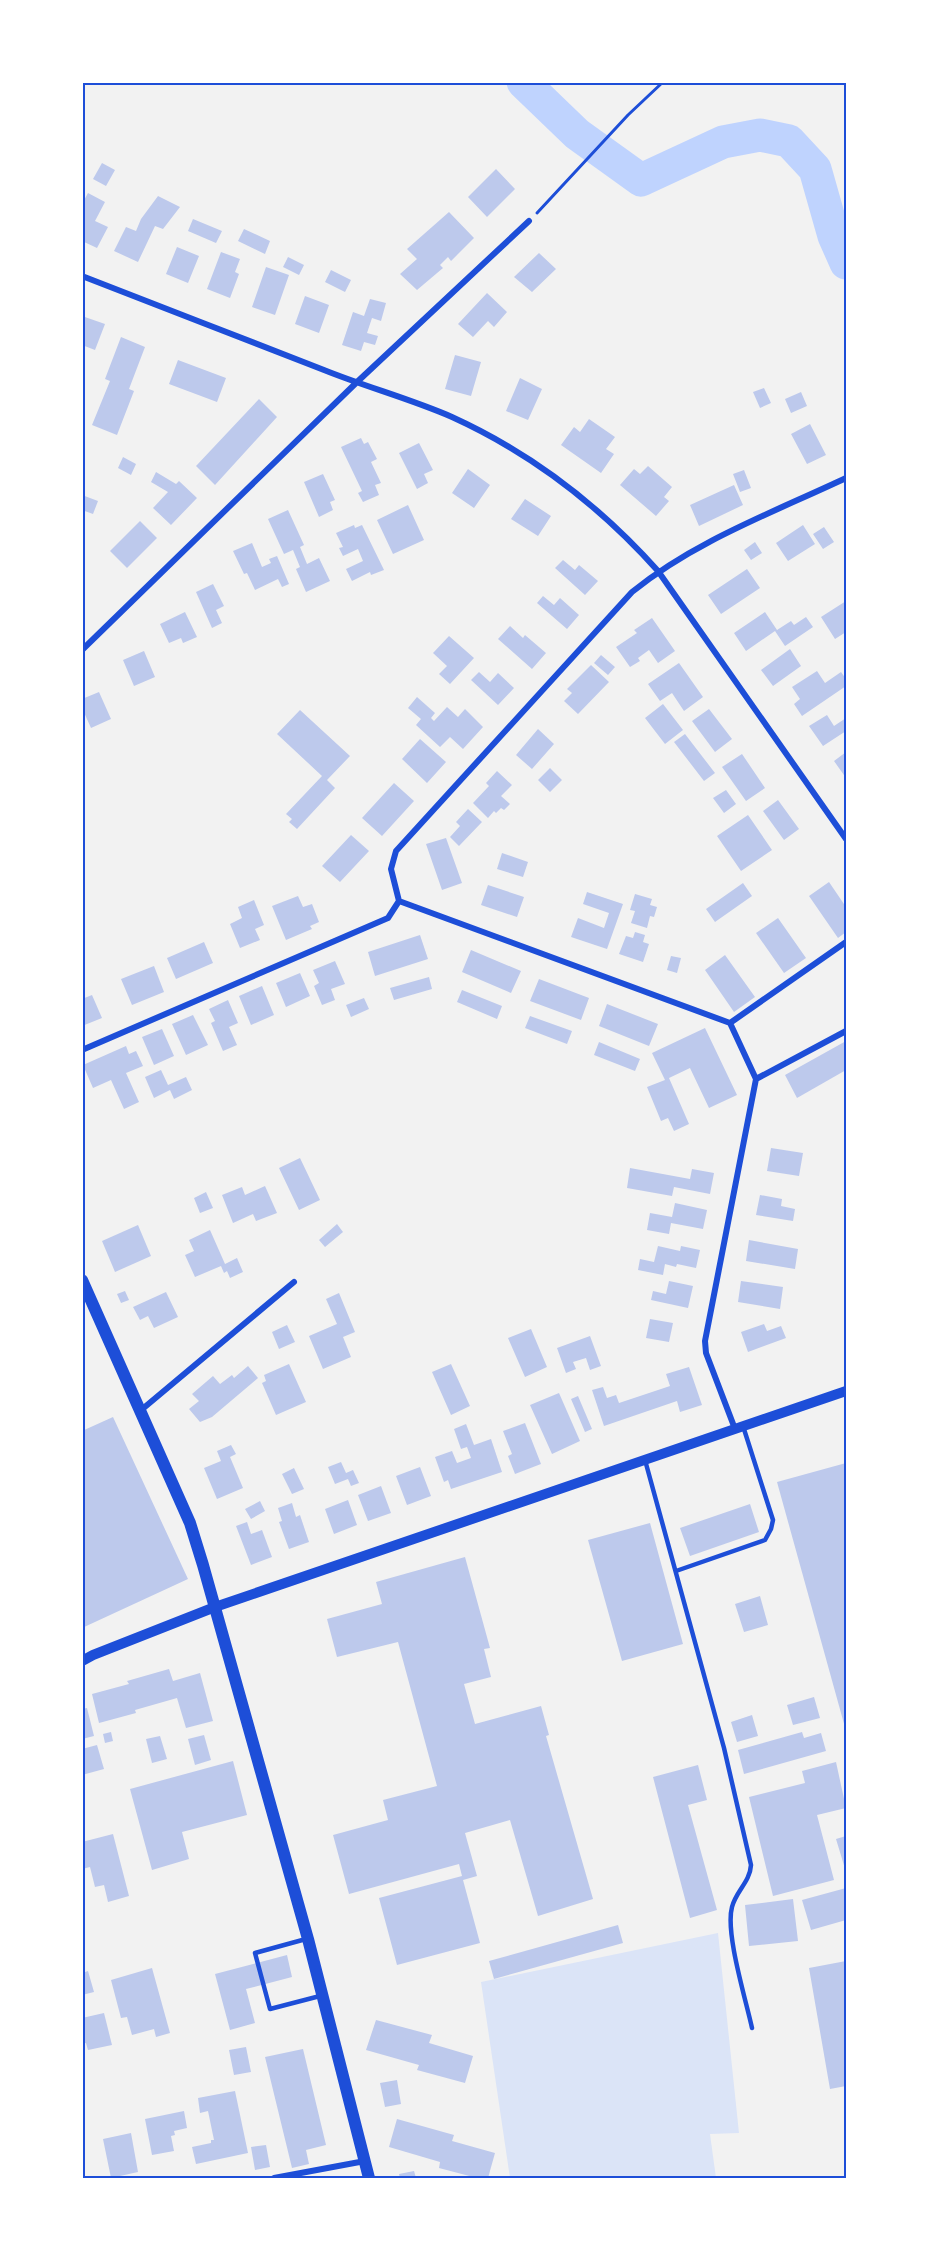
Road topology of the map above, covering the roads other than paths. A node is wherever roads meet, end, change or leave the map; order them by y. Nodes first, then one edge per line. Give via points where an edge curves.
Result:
1 (529, 221) road end
2 (82, 276) edge
3 (356, 383) junction
4 (846, 478) edge
5 (658, 571) junction
6 (82, 650) edge
7 (846, 839) edge
8 (399, 901) junction
9 (846, 942) edge
10 (730, 1023) junction
11 (846, 1031) edge
12 (82, 1050) edge
13 (756, 1079) junction
14 (82, 1280) edge
15 (294, 1282) dead end
16 (846, 1391) edge
17 (139, 1411) junction
18 (739, 1428) junction
19 (645, 1460) junction
20 (676, 1571) junction
21 (216, 1607) junction
22 (82, 1661) edge
23 (309, 1939) junction
24 (323, 1995) junction
25 (752, 2028) dead end
26 (366, 2161) junction
27 (274, 2178) edge
28 (369, 2178) edge

1 - 3 street
2 - 3 street
3 - 5 street via 451,417 506,445 594,507 628,536
3 - 6 street
4 - 5 street
5 - 7 street
5 - 8 street via 632,592 396,851 391,868
8 - 10 street
8 - 12 street via 388,918
9 - 10 street
10 - 13 street
11 - 13 street
13 - 18 street via 705,1341 706,1353
14 - 17 main road
15 - 17 street
16 - 18 street
17 - 21 main road via 190,1523
18 - 19 street
18 - 20 lane via 773,1520 771,1529 765,1540
19 - 20 lane
19 - 21 street
20 - 25 lane via 751,1864 730,1921
21 - 22 street
21 - 23 main road
23 - 24 main road
23 - 24 lane via 255,1953 270,2009
24 - 26 main road
26 - 27 street
26 - 28 main road

